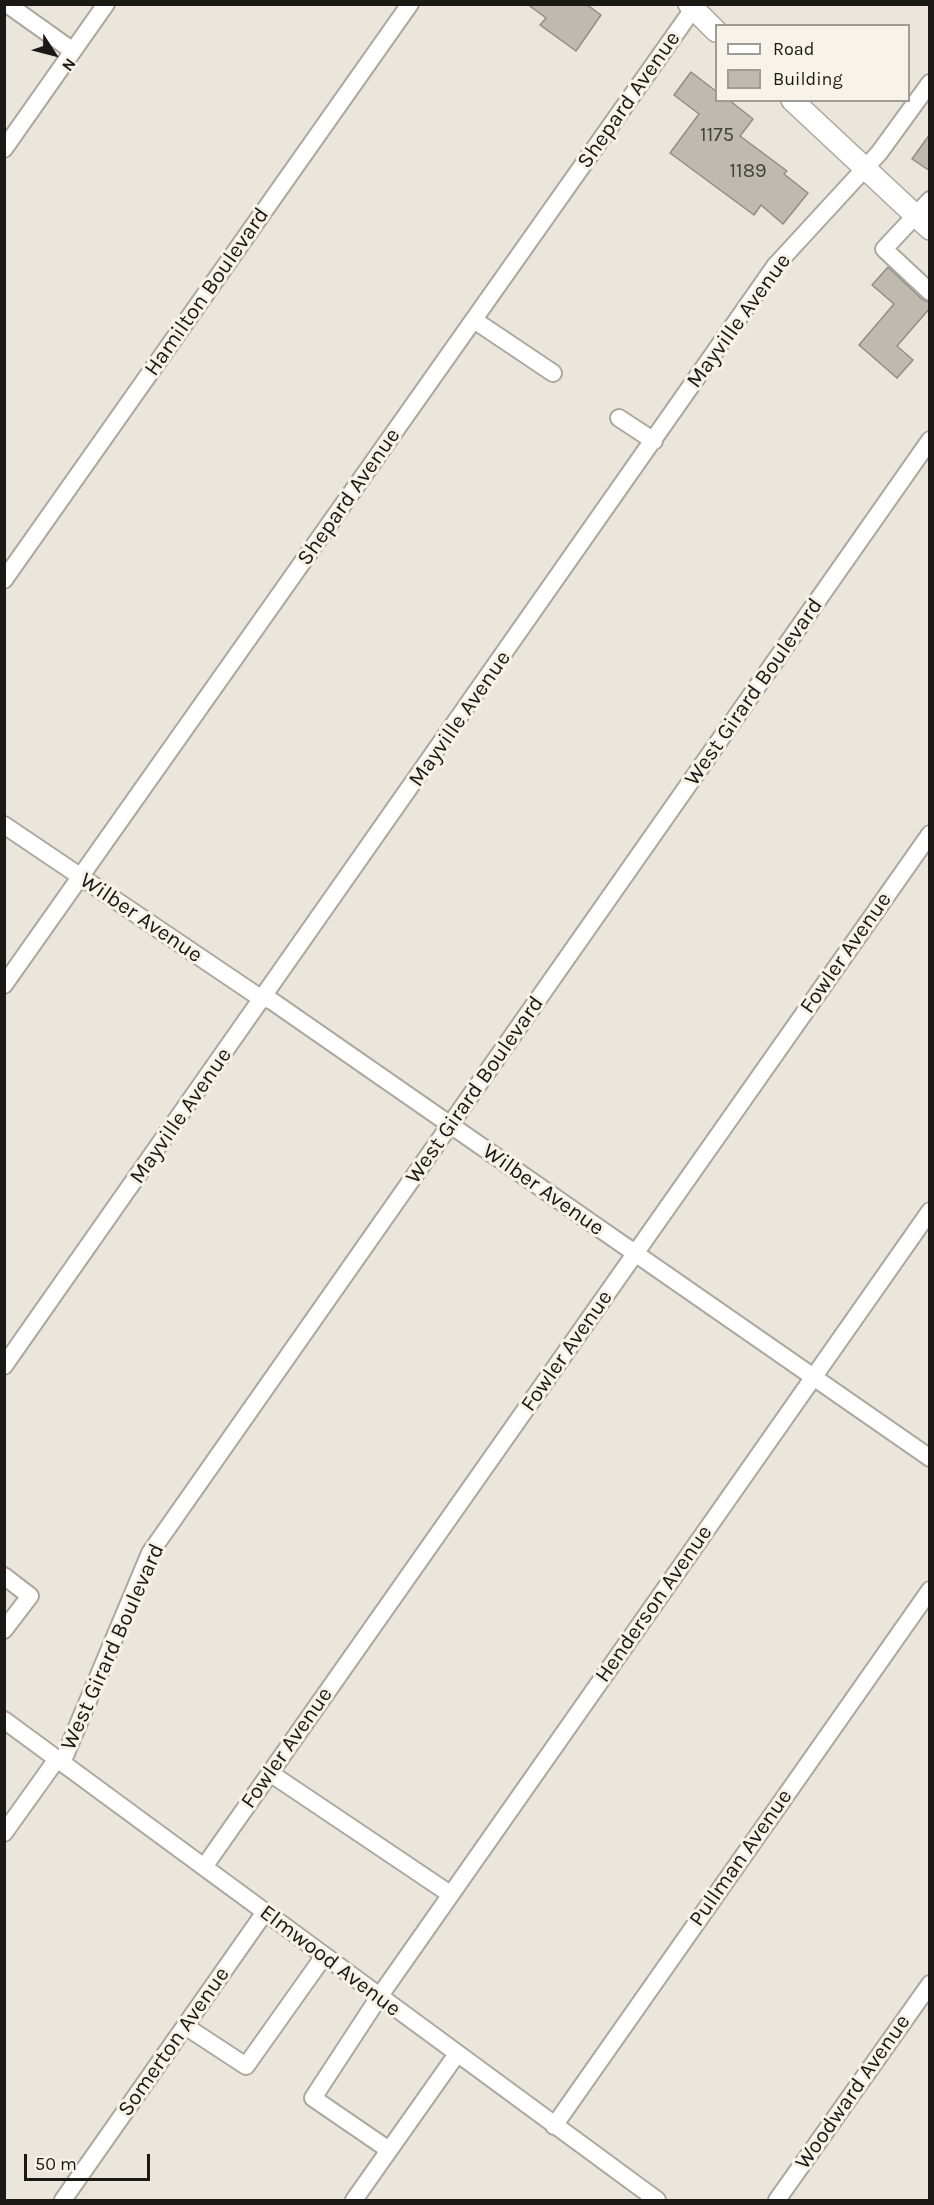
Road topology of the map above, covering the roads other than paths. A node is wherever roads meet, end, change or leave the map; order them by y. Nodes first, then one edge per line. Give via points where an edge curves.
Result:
1 (7, 4) edge
2 (106, 4) edge
3 (410, 4) edge
4 (691, 7) edge
5 (715, 28) edge
6 (73, 51) junction
7 (930, 82) edge
8 (794, 102) edge
9 (924, 102) edge
10 (4, 149) edge
11 (865, 169) junction
12 (930, 200) edge
13 (922, 223) edge
14 (930, 292) edge
15 (474, 320) junction
16 (553, 373) dead end
17 (619, 418) dead end
18 (930, 440) edge
19 (654, 441) junction
20 (4, 580) edge
21 (4, 825) edge
22 (930, 834) edge
23 (81, 877) junction
24 (4, 985) edge
25 (265, 997) junction
26 (450, 1125) junction
27 (930, 1211) edge
28 (635, 1254) junction
29 (4, 1366) edge
30 (813, 1377) junction
31 (930, 1458) edge
32 (4, 1576) edge
33 (930, 1590) edge
34 (4, 1630) edge
35 (4, 1720) edge
36 (59, 1761) junction
37 (270, 1773) junction
38 (4, 1833) edge
39 (204, 1867) junction
40 (450, 1894) junction
41 (265, 1912) junction
42 (324, 1956) junction
43 (930, 1984) edge
44 (379, 1997) junction
45 (185, 2026) junction
46 (457, 2054) junction
47 (555, 2126) junction
48 (389, 2150) junction
49 (646, 2197) edge
50 (63, 2200) edge
51 (354, 2200) edge
52 (777, 2200) edge

1 - 6 street
2 - 6 street
3 - 20 street, Hamilton Boulevard
4 - 5 main road
4 - 15 street, Shepard Avenue
6 - 10 street
7 - 9 street, Mayville Avenue
8 - 11 main road
9 - 11 street, Mayville Avenue
11 - 13 main road
11 - 19 street, Mayville Avenue via 775,266
12 - 13 street
13 - 14 street via 884,249
15 - 16 street
15 - 23 street, Shepard Avenue
17 - 19 street
18 - 26 street, West Girard Boulevard
19 - 25 street, Mayville Avenue
21 - 23 street, Wilber Avenue
22 - 28 street, Fowler Avenue
23 - 24 street, Shepard Avenue
23 - 25 street, Wilber Avenue
25 - 26 street, Wilber Avenue
25 - 29 street, Mayville Avenue
26 - 28 street, Wilber Avenue
26 - 36 street, West Girard Boulevard via 150,1553
27 - 30 street, Henderson Avenue
28 - 30 street, Wilber Avenue
28 - 37 street, Fowler Avenue
30 - 31 street, Wilber Avenue
30 - 40 street, Henderson Avenue
32 - 34 street via 30,1596
33 - 47 street, Pullman Avenue
35 - 36 street, Elmwood Avenue
36 - 38 street, West Girard Boulevard
36 - 39 street, Elmwood Avenue
37 - 39 street, Fowler Avenue
37 - 40 street
39 - 41 street, Elmwood Avenue
40 - 44 street, Henderson Avenue
41 - 42 street, Elmwood Avenue
41 - 45 street, Somerton Avenue
42 - 44 street, Elmwood Avenue
42 - 45 street via 246,2066
43 - 52 street, Woodward Avenue
44 - 46 street, Elmwood Avenue
44 - 48 street, Henderson Avenue via 313,2098
45 - 50 street, Somerton Avenue
46 - 47 street, Elmwood Avenue
46 - 48 street
47 - 49 street, Elmwood Avenue
48 - 51 street

